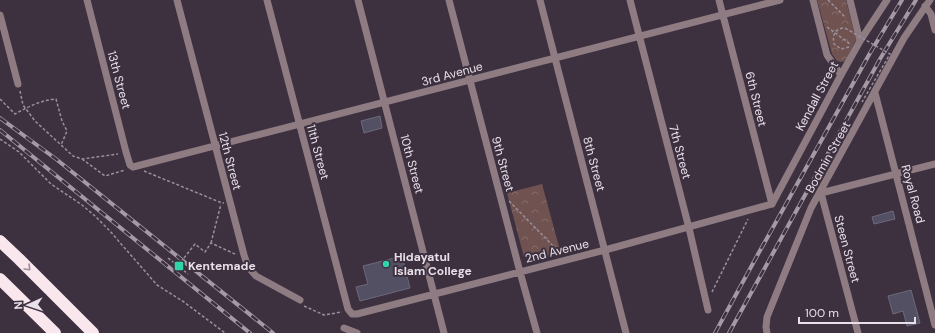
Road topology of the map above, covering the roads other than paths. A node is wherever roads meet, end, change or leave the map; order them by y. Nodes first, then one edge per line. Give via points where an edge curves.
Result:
1 (87, 0) edge
2 (177, 0) edge
3 (267, 0) edge
4 (358, 0) edge
5 (449, 0) edge
6 (540, 0) edge
7 (630, 0) edge
8 (719, 0) edge
9 (780, 0) edge
10 (813, 0) edge
11 (850, 0) edge
12 (887, 0) edge
13 (928, 3) edge
14 (723, 14) junction
15 (0, 15) edge
16 (935, 30) edge
17 (639, 36) junction
18 (860, 41) junction
19 (555, 58) junction
20 (841, 75) junction
21 (470, 80) junction
22 (18, 84) road end
23 (875, 93) junction
24 (385, 102) junction
25 (300, 125) junction
26 (215, 146) junction
27 (935, 164) edge
28 (132, 166) joint
29 (896, 174) junction
30 (821, 193) junction
31 (772, 204) junction
32 (688, 228) junction
33 (0, 241) edge
34 (605, 250) junction
35 (520, 272) junction
36 (0, 279) edge
37 (435, 294) junction
38 (301, 302) road end
39 (707, 307) road end
40 (346, 310) joint
41 (935, 325) edge
42 (344, 328) dead end
43 (55, 333) edge
44 (93, 333) edge
45 (357, 333) edge
46 (444, 333) edge
47 (537, 333) edge
48 (626, 333) edge
49 (767, 333) edge
50 (858, 333) edge

1 - 28 street, 13th Street via 126,152
2 - 26 street, 12th Street
3 - 25 street, 11th Street
4 - 24 street, 10th Street
5 - 21 street, 9th Street
6 - 19 street, 8th Street
7 - 17 street, 7th Street
8 - 14 street, 6th Street
9 - 14 street, 3rd Avenue
10 - 20 street via 828,55
11 - 18 street
12 - 18 street, Kendall Street
13 - 16 street
13 - 23 street, Bodmin Street via 904,38
14 - 17 street, 3rd Avenue
14 - 31 street, 6th Street
15 - 22 street
17 - 19 street, 3rd Avenue
17 - 32 street, 7th Street
18 - 20 street, Kendall Street
19 - 21 street, 3rd Avenue
19 - 34 street, 8th Street
20 - 31 street, Kendall Street
21 - 24 street, 3rd Avenue
21 - 35 street, 9th Street
23 - 29 street, Royal Road
23 - 30 street, Bodmin Street
24 - 25 street, 3rd Avenue
24 - 37 street, 10th Street
25 - 26 street, 3rd Avenue
25 - 40 street, 11th Street
26 - 28 street, 3rd Avenue
26 - 38 street, 12th Street via 248,267 256,276
27 - 29 street
29 - 30 street
29 - 41 street, Royal Road
30 - 49 street, Bodmin Street via 811,208 767,318
30 - 50 street, Steen Street
31 - 32 street, 2nd Avenue
32 - 34 street, 2nd Avenue
32 - 39 street, 7th Street
33 -> 44 highway
34 - 35 street, 2nd Avenue
34 - 48 street, 8th Street
35 - 37 street, 2nd Avenue
35 - 47 street, 9th Street
36 - 43 highway
37 - 40 street, 2nd Avenue via 357,314
37 - 46 street, 10th Street
42 - 45 street

